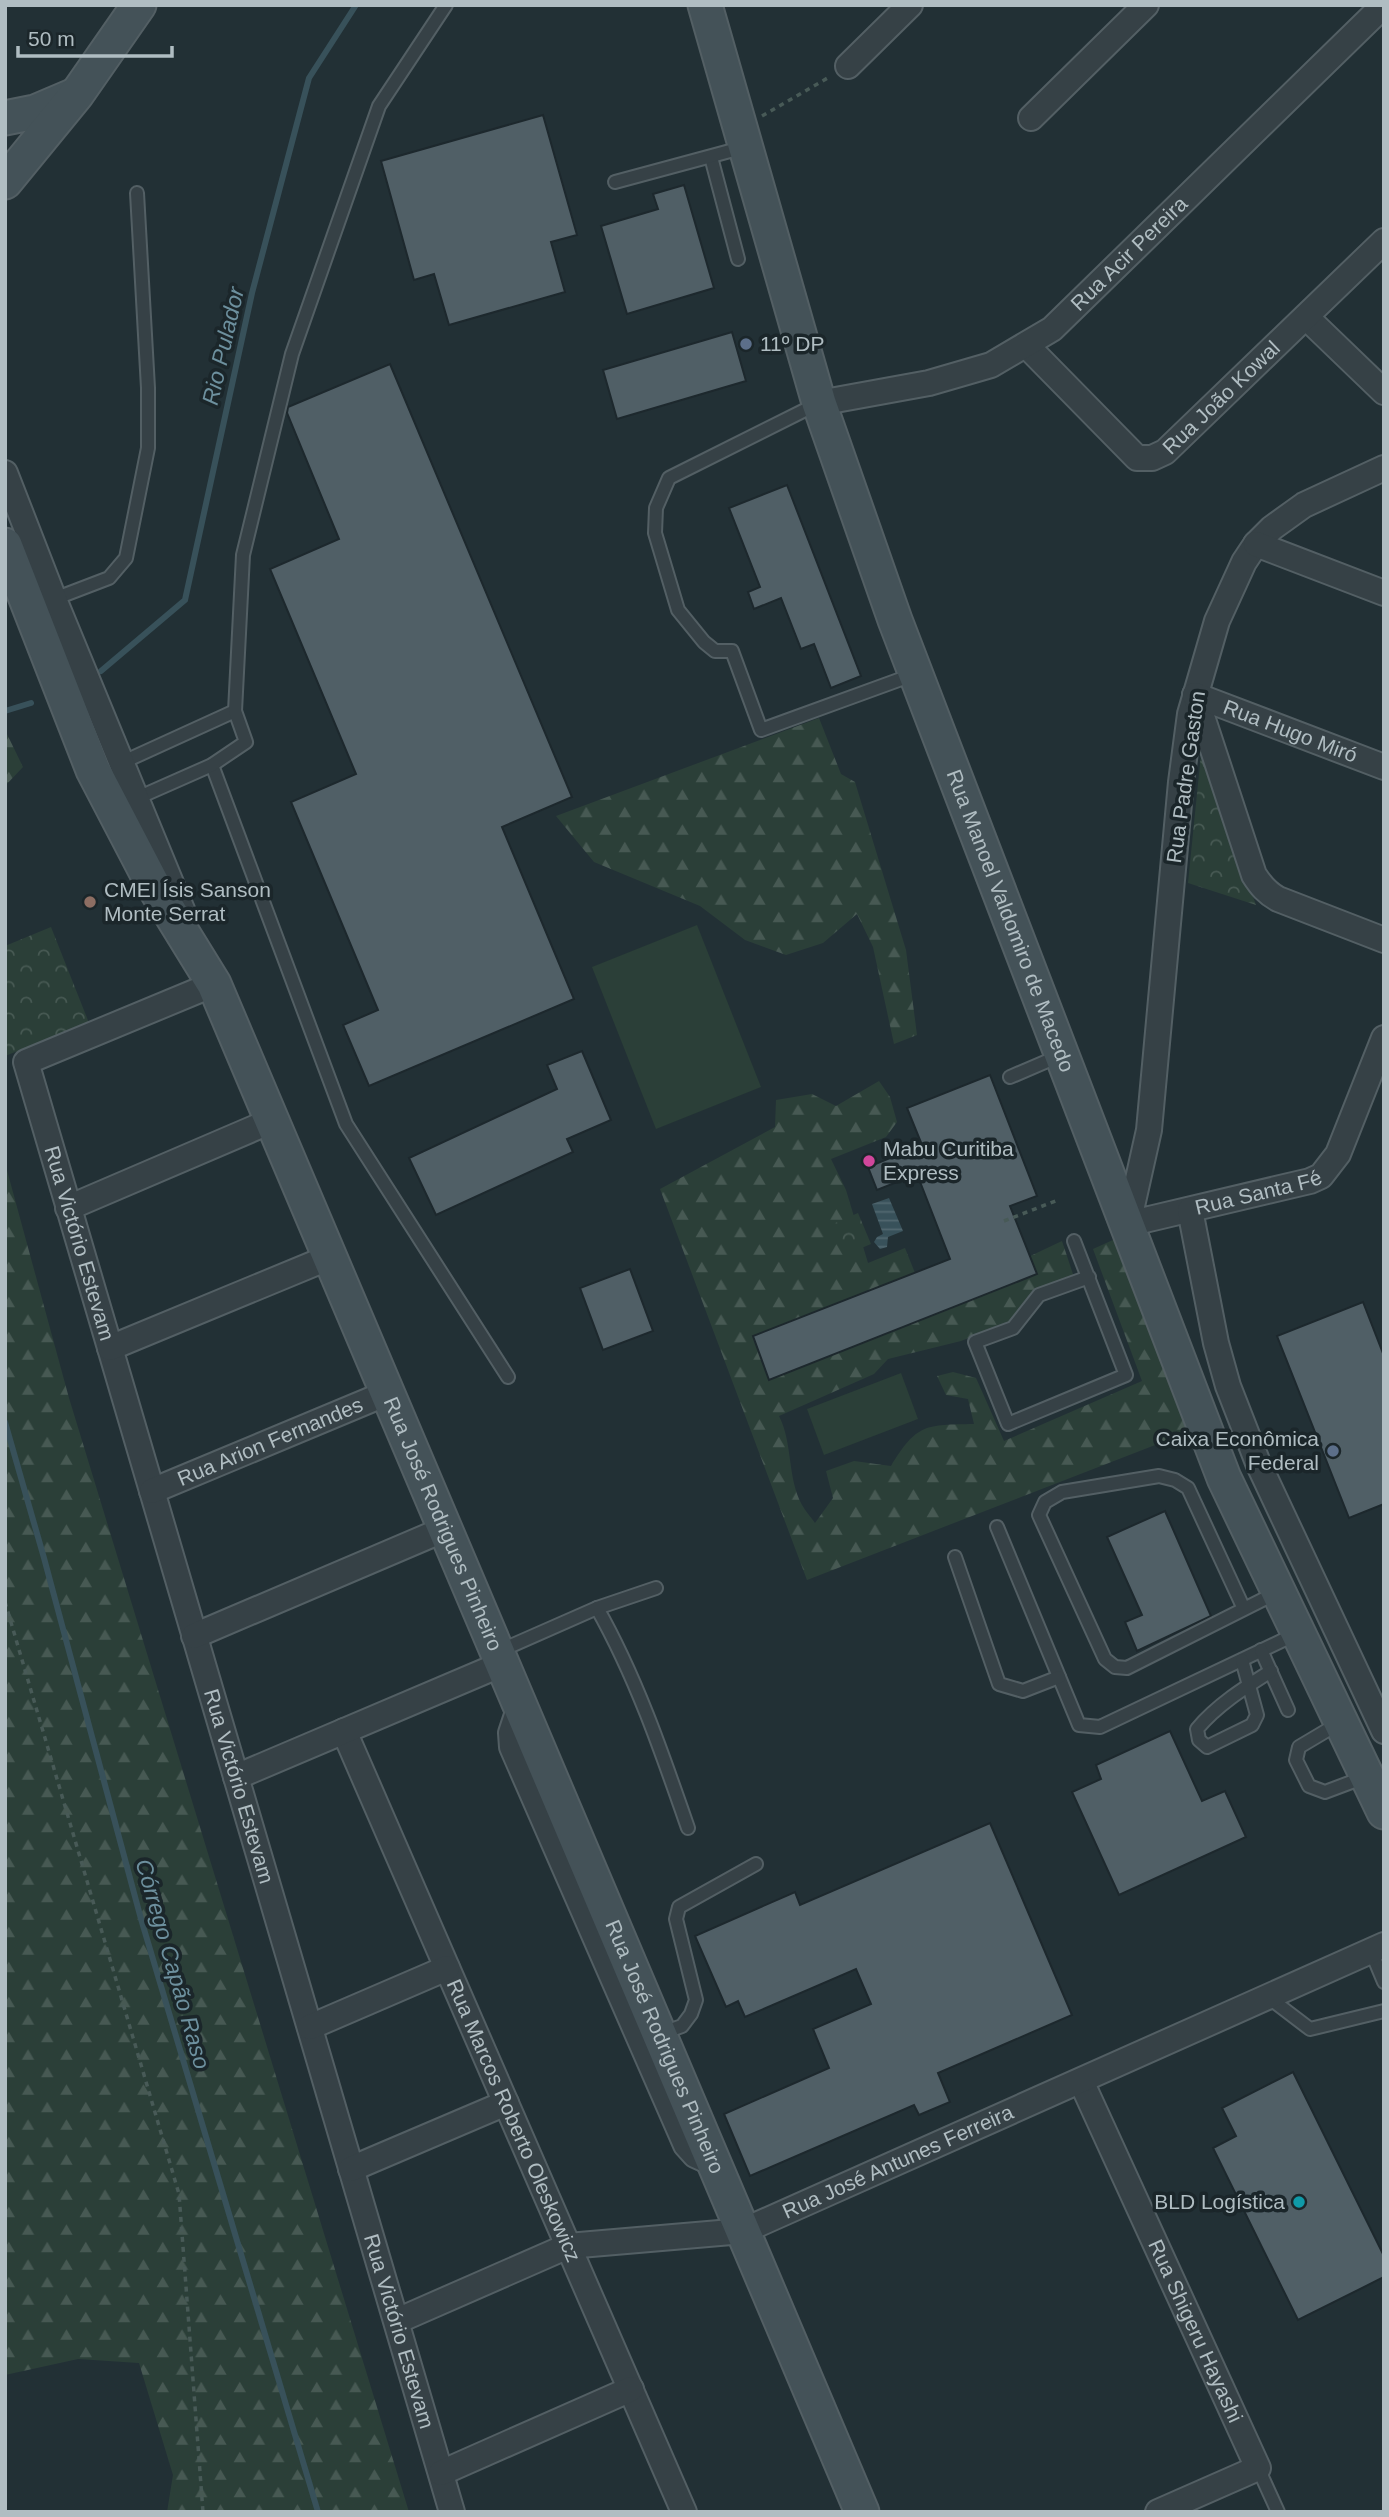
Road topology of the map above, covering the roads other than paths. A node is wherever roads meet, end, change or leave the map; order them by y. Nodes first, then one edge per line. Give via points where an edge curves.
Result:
1 (139, 5) edge
2 (446, 5) edge
3 (705, 5) edge
4 (910, 5) edge
5 (1146, 5) edge
6 (1384, 5) edge
7 (848, 66) road end
8 (77, 94) junction
9 (5, 118) edge
10 (1031, 118) dead end
11 (745, 145) junction
12 (711, 157) junction
13 (5, 182) edge
14 (615, 183) dead end
15 (137, 193) dead end
16 (1384, 241) edge
17 (738, 259) dead end
18 (1306, 317) junction
19 (1026, 345) junction
20 (1384, 392) edge
21 (819, 403) junction
22 (1384, 468) edge
23 (5, 473) edge
24 (5, 529) edge
25 (1256, 544) junction
26 (5, 545) edge
27 (1384, 593) edge
28 (54, 599) junction
29 (915, 674) junction
30 (1195, 695) junction
31 (235, 711) junction
32 (121, 763) junction
33 (212, 765) junction
34 (1384, 766) edge
35 (135, 799) junction
36 (1384, 940) edge
37 (214, 984) junction
38 (1384, 1038) edge
39 (1063, 1054) junction
40 (1010, 1077) dead end
41 (271, 1121) junction
42 (1149, 1130) junction
43 (1105, 1163) junction
44 (68, 1208) junction
45 (1189, 1210) junction
46 (1128, 1224) junction
47 (1074, 1241) dead end
48 (330, 1257) junction
49 (1089, 1277) junction
50 (110, 1348) junction
51 (508, 1377) dead end
52 (387, 1393) junction
53 (152, 1491) junction
54 (997, 1527) dead end
55 (445, 1529) junction
56 (955, 1557) dead end
57 (656, 1588) dead end
58 (1279, 1592) junction
59 (597, 1608) junction
60 (1244, 1609) junction
61 (1298, 1633) junction
62 (194, 1636) junction
63 (1261, 1650) junction
64 (500, 1658) junction
65 (1242, 1660) junction
66 (1270, 1671) junction
67 (1059, 1677) junction
68 (1249, 1685) junction
69 (520, 1706) junction
70 (1288, 1710) dead end
71 (1341, 1722) junction
72 (344, 1731) junction
73 (1384, 1731) edge
74 (236, 1777) junction
75 (1375, 1778) edge
76 (1384, 1812) edge
77 (688, 1828) dead end
78 (756, 1864) dead end
79 (1378, 1948) edge
80 (447, 1968) junction
81 (1384, 1982) edge
82 (1268, 1997) junction
83 (1384, 2011) edge
84 (310, 2027) junction
85 (659, 2034) junction
86 (1081, 2081) junction
87 (506, 2103) junction
88 (715, 2164) junction
89 (351, 2169) junction
90 (743, 2231) junction
91 (568, 2246) junction
92 (397, 2322) junction
93 (631, 2389) junction
94 (1258, 2468) junction
95 (441, 2473) junction
96 (453, 2512) edge
97 (684, 2512) edge
98 (862, 2512) edge
99 (1158, 2512) edge
100 (1278, 2512) edge

1 - 8 main road
2 - 31 lane via 379,106 292,354 243,555
3 - 11 main road, Rua Manoel Valdomiro de Macedo
4 - 7 street
5 - 10 street
6 - 19 street, Rua Acir Pereira via 1052,330
8 - 9 main road via 35,112
8 - 13 main road
11 - 12 lane
11 - 21 main road, Rua Manoel Valdomiro de Macedo
12 - 14 lane
12 - 17 lane
15 - 28 lane via 148,448 126,558 109,578
16 - 18 street, Rua João Kowal
18 - 19 street, Rua João Kowal via 1165,452 1152,458 1137,458
18 - 20 street
19 - 21 street, Rua Acir Pereira via 991,365 929,383
21 - 29 main road, Rua Manoel Valdomiro de Macedo
21 - 29 lane via 669,478 656,508 655,533 678,610 715,651 732,651 761,730
22 - 25 street, Rua Padre Gaston via 1304,505
23 - 28 street
24 - 28 street
25 - 27 street
25 - 30 street, Rua Padre Gaston via 1229,592
26 - 37 main road, Rua José Rodrigues Pinheiro via 99,781 153,885
28 - 32 street
29 - 39 main road, Rua Manoel Valdomiro de Macedo
30 - 34 street, Rua Hugo Miró
30 - 36 street via 1260,885 1278,899
30 - 42 street, Rua Padre Gaston via 1181,782
31 - 32 lane
31 - 33 lane via 246,742
32 - 35 street
33 - 35 lane
33 - 51 lane via 346,1124
35 - 37 street
37 - 41 main road, Rua José Rodrigues Pinheiro
37 - 44 street, Rua Victório Estevam via 26,1062
38 - 45 street, Rua Santa Fé via 1338,1154 1321,1176
39 - 40 lane
39 - 43 main road, Rua Manoel Valdomiro de Macedo
41 - 44 street
41 - 48 main road, Rua José Rodrigues Pinheiro
42 - 43 street via 1135,1152
42 - 46 street, Rua Padre Gaston
43 - 46 main road, Rua Manoel Valdomiro de Macedo
44 - 50 street, Rua Victório Estevam
45 - 46 street, Rua Santa Fé
45 - 73 street via 1227,1386 1263,1474
46 - 58 main road, Rua Manoel Valdomiro de Macedo via 1224,1478
47 - 49 lane
48 - 50 street
48 - 52 main road, Rua José Rodrigues Pinheiro
49 - 49 lane via 1126,1375 1008,1424 975,1342 1013,1328 1040,1295
50 - 53 street, Rua Victório Estevam
52 - 53 street, Rua Arion Fernandes
52 - 55 main road, Rua José Rodrigues Pinheiro
53 - 62 street, Rua Victório Estevam
54 - 67 lane
55 - 62 street
55 - 64 main road, Rua José Rodrigues Pinheiro
56 - 67 lane via 999,1684 1023,1691
57 - 59 lane
58 - 60 lane
58 - 61 main road, Rua Manoel Valdomiro de Macedo
59 - 64 lane
59 - 77 lane via 659,1745
60 - 60 lane via 1188,1488 1175,1480 1159,1476 1062,1492 1045,1502 1038,1515 1105,1659 1115,1667 1127,1668
61 - 63 lane
61 - 71 main road, Rua Manoel Valdomiro de Macedo
62 - 74 street, Rua Victório Estevam
63 - 65 lane
63 - 66 lane
64 - 69 main road, Rua José Rodrigues Pinheiro
64 - 72 street
65 - 67 lane via 1100,1727 1079,1725
65 - 68 lane
66 - 68 lane
66 - 70 lane
68 - 68 lane via 1197,1729 1199,1740 1207,1747 1252,1725 1257,1715
69 - 85 main road, Rua José Rodrigues Pinheiro
69 - 88 street via 511,1732 512,1747 686,2145
71 - 75 main road, Rua Manoel Valdomiro de Macedo
71 - 75 lane via 1300,1747 1296,1760 1309,1786 1325,1792
72 - 74 street
72 - 80 street, Rua Marcos Roberto Oleskowicz
74 - 84 street, Rua Victório Estevam
75 - 76 main road, Rua Manoel Valdomiro de Macedo
78 - 85 lane via 679,1908 676,1919 696,2000 682,2026
79 - 81 lane
79 - 82 street, Rua José Antunes Ferreira
80 - 84 street
80 - 87 street, Rua Marcos Roberto Oleskowicz
82 - 83 lane via 1310,2029
82 - 86 street, Rua José Antunes Ferreira
84 - 89 street, Rua Victório Estevam
85 - 88 main road, Rua José Rodrigues Pinheiro
86 - 90 street, Rua José Antunes Ferreira
86 - 94 street, Rua Shigeru Hayashi
87 - 89 street
87 - 91 street, Rua Marcos Roberto Oleskowicz
88 - 90 main road, Rua José Rodrigues Pinheiro
89 - 92 street, Rua Victório Estevam
90 - 91 street, Rua José Antunes Ferreira
90 - 98 main road, Rua José Rodrigues Pinheiro
91 - 92 street, Rua José Antunes Ferreira
91 - 93 street, Rua Marcos Roberto Oleskowicz
92 - 95 street, Rua Victório Estevam
93 - 95 street
93 - 97 street, Rua Marcos Roberto Oleskowicz
94 - 99 street
94 - 100 lane
95 - 96 street, Rua Victório Estevam

